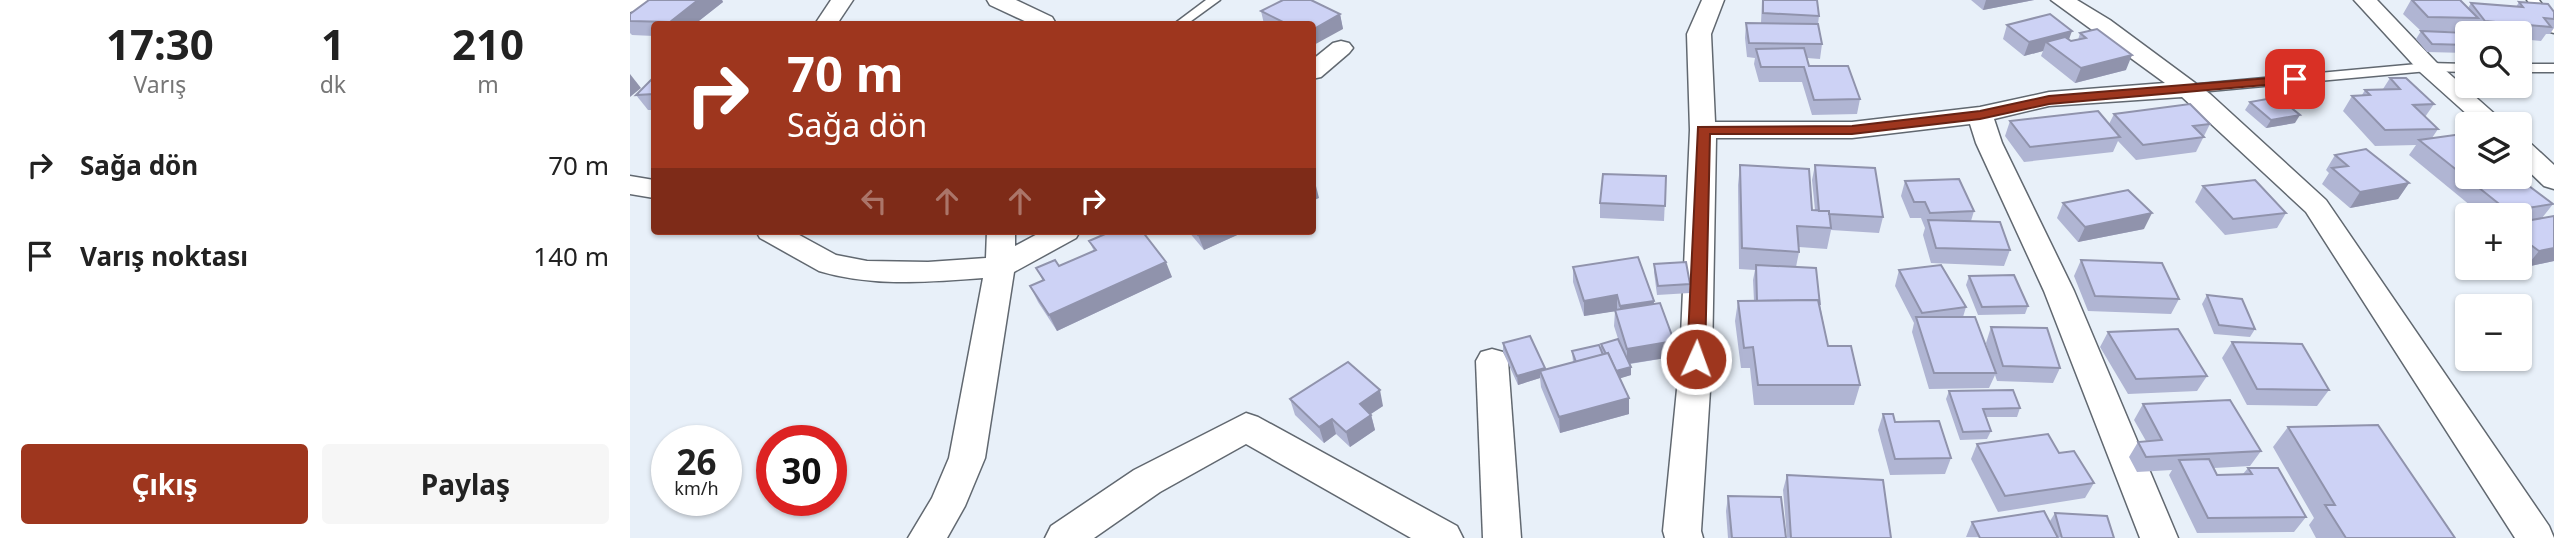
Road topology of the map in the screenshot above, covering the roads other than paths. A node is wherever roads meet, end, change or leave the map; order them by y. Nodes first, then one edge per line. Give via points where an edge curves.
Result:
1 (637, 0) edge
2 (842, 0) edge
3 (998, 0) edge
4 (1214, 0) edge
5 (1713, 0) edge
6 (2062, 0) edge
7 (2365, 0) edge
8 (2533, 0) edge
9 (630, 5) edge
10 (1045, 15) edge
11 (828, 21) edge
12 (1184, 21) edge
13 (2554, 29) edge
14 (1341, 48) dead end
15 (2428, 67) junction
16 (2455, 68) edge
17 (2532, 68) edge
18 (2554, 68) edge
19 (1316, 69) edge
20 (2188, 89) junction
21 (2479, 112) edge
22 (1980, 115) junction
23 (1703, 130) junction
24 (2532, 159) edge
25 (2554, 180) edge
26 (630, 185) edge
27 (651, 188) edge
28 (777, 235) edge
29 (1001, 235) edge
30 (1059, 235) edge
31 (1000, 267) junction
32 (1492, 361) dead end
33 (1679, 536) edge
34 (927, 538) edge
35 (1064, 538) edge
36 (1444, 538) edge
37 (1502, 538) edge
38 (2159, 538) edge
39 (2536, 538) edge

1 - 9 street
2 - 11 street
3 - 10 street
4 - 12 lane
5 - 23 street via 1699,34
6 - 20 street
7 - 15 street
8 - 13 lane
14 - 19 street
15 - 16 lane
15 - 20 lane
15 - 21 street
17 - 18 lane
20 - 22 street via 2049,100
20 - 39 street via 2316,206
22 - 23 street via 1852,130
22 - 38 street via 2059,291
23 - 33 street via 1696,359
24 - 25 street
26 - 27 street
28 - 31 street via 829,264 867,271
29 - 31 street
30 - 31 street
31 - 34 street via 967,458 947,506
32 - 37 street
35 - 36 street via 1147,481 1246,427

